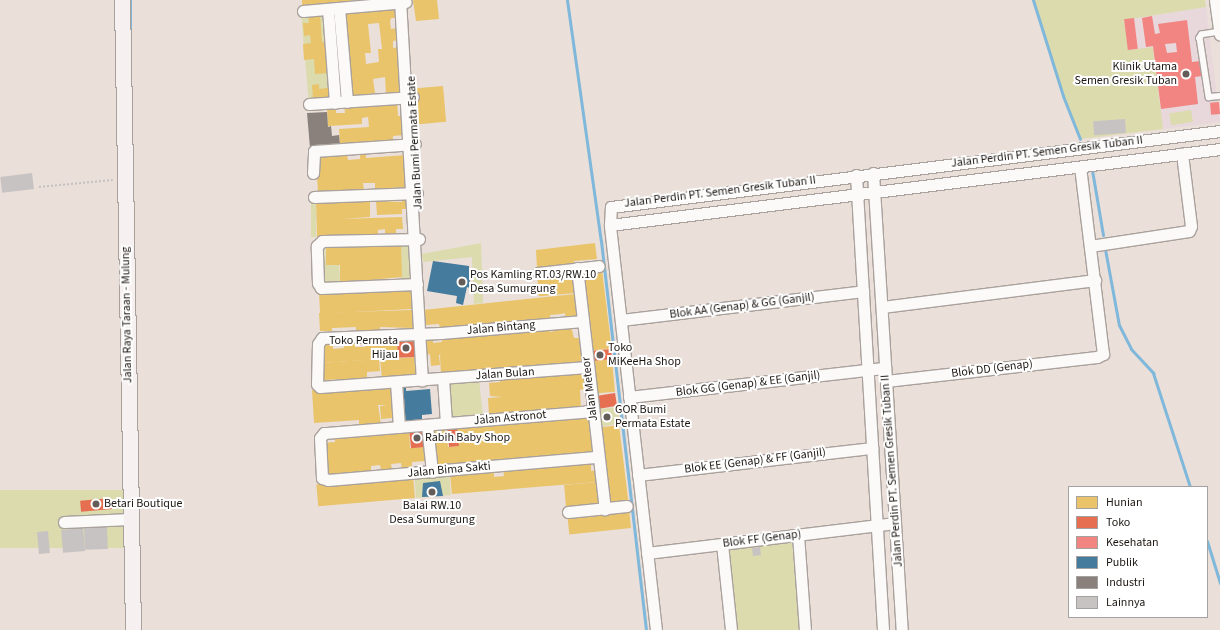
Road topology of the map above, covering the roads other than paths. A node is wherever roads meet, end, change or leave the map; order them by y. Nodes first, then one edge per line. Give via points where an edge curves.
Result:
1 (122, 0) edge
2 (1215, 0) edge
3 (403, 1) edge
4 (334, 8) junction
5 (303, 11) dead end
6 (1220, 33) edge
7 (1220, 96) edge
8 (410, 97) junction
9 (347, 102) junction
10 (335, 103) junction
11 (309, 104) dead end
12 (1220, 131) edge
13 (1146, 140) junction
14 (412, 144) junction
15 (1220, 149) edge
16 (1036, 153) junction
17 (1182, 154) junction
18 (1149, 158) junction
19 (1080, 167) junction
20 (1038, 172) junction
21 (314, 173) dead end
22 (873, 173) junction
23 (856, 175) junction
24 (723, 192) junction
25 (874, 192) junction
26 (414, 193) junction
27 (857, 194) junction
28 (314, 197) dead end
29 (725, 211) junction
30 (610, 225) junction
31 (416, 239) junction
32 (1090, 246) junction
33 (599, 266) dead end
34 (577, 268) junction
35 (538, 272) dead end
36 (1095, 280) junction
37 (417, 284) junction
38 (863, 291) junction
39 (882, 307) junction
40 (621, 320) junction
41 (583, 321) junction
42 (420, 333) junction
43 (317, 361) joint
44 (587, 367) junction
45 (885, 368) junction
46 (867, 370) junction
47 (443, 378) junction
48 (422, 380) junction
49 (886, 381) junction
50 (396, 382) junction
51 (630, 398) junction
52 (593, 411) junction
53 (446, 424) junction
54 (427, 425) junction
55 (399, 427) junction
56 (872, 448) junction
57 (321, 457) joint
58 (598, 458) junction
59 (432, 472) junction
60 (638, 475) junction
61 (627, 506) dead end
62 (605, 509) junction
63 (568, 512) dead end
64 (130, 519) junction
65 (64, 522) dead end
66 (895, 523) junction
67 (877, 525) junction
68 (798, 535) junction
69 (722, 544) junction
70 (647, 553) junction
71 (132, 630) edge
72 (656, 630) edge
73 (731, 630) edge
74 (806, 630) edge
75 (883, 630) edge
76 (902, 630) edge

1 - 64 street, Jalan Raya Taraan - Mulung
2 - 6 street
3 - 4 street
3 - 8 street, Jalan Bumi Permata Estate
4 - 5 street
4 - 9 street
4 - 10 street
6 - 7 lane via 1202,35 1200,38 1209,95 1211,98
8 - 9 street
8 - 14 street, Jalan Bumi Permata Estate
9 - 10 street
10 - 11 street
12 - 13 street, Jalan Perdin PT. Semen Gresik Tuban II
13 - 16 street, Jalan Perdin PT. Semen Gresik Tuban II
13 - 18 street
14 - 21 street via 314,151
14 - 26 street, Jalan Bumi Permata Estate
15 - 17 street, Jalan Perdin PT. Semen Gresik Tuban II
16 - 20 street
16 - 22 street, Jalan Perdin PT. Semen Gresik Tuban II
17 - 18 street, Jalan Perdin PT. Semen Gresik Tuban II
17 - 32 street via 1190,230
18 - 19 street, Jalan Perdin PT. Semen Gresik Tuban II
19 - 20 street, Jalan Perdin PT. Semen Gresik Tuban II
19 - 32 street
20 - 25 street, Jalan Perdin PT. Semen Gresik Tuban II
22 - 23 street, Jalan Perdin PT. Semen Gresik Tuban II
22 - 25 street, Jalan Perdin PT. Semen Gresik Tuban II
23 - 24 street, Jalan Perdin PT. Semen Gresik Tuban II
23 - 27 street, Jalan Perdin PT. Semen Gresik Tuban II
24 - 29 street
24 - 30 street, Jalan Perdin PT. Semen Gresik Tuban II via 613,206 609,210
25 - 27 street, Jalan Perdin PT. Semen Gresik Tuban II
25 - 39 street, Jalan Perdin PT. Semen Gresik Tuban II
26 - 28 street
26 - 31 street, Jalan Bumi Permata Estate
27 - 29 street, Jalan Perdin PT. Semen Gresik Tuban II
27 - 38 street, Jalan Perdin PT. Semen Gresik Tuban II
29 - 30 street, Jalan Perdin PT. Semen Gresik Tuban II
30 - 40 street
31 - 37 street, Jalan Bumi Permata Estate
31 - 37 street via 320,242 317,246 317,264 318,283 321,288
32 - 36 street
33 - 34 street
34 - 35 street
34 - 41 street, Jalan Meteor
36 - 39 street
36 - 49 street, Blok DD (Genap) via 1104,350 1102,356
37 - 42 street, Jalan Bumi Permata Estate
38 - 40 street, Blok AA (Genap) & GG (Ganjil)
38 - 46 street, Jalan Perdin PT. Semen Gresik Tuban II
39 - 45 street, Jalan Perdin PT. Semen Gresik Tuban II
40 - 51 street
41 - 42 street, Jalan Bintang
41 - 44 street, Jalan Meteor
42 - 43 street, Jalan Bintang via 322,338 318,341
42 - 48 street, Jalan Bumi Permata Estate
43 - 50 street, Jalan Bulan via 317,384 320,387
44 - 47 street, Jalan Bulan
44 - 52 street, Jalan Meteor
45 - 46 street, Blok GG (Genap) & EE (Ganjil)
45 - 49 street, Jalan Perdin PT. Semen Gresik Tuban II
46 - 51 street, Blok GG (Genap) & EE (Ganjil)
46 - 56 street, Jalan Perdin PT. Semen Gresik Tuban II
47 - 48 street, Jalan Bulan
47 - 53 street
48 - 50 street, Jalan Bulan
49 - 66 street, Jalan Perdin PT. Semen Gresik Tuban II
50 - 55 street
51 - 60 street
52 - 53 street, Jalan Astronot
52 - 58 street, Jalan Meteor
53 - 54 street, Jalan Astronot
54 - 55 street, Jalan Astronot
54 - 59 street
55 - 57 street, Jalan Astronot via 323,433 320,438
56 - 60 street, Blok EE (Genap) & FF (Ganjil)
56 - 67 street, Jalan Perdin PT. Semen Gresik Tuban II
57 - 59 street, Jalan Bima Sakti via 322,478 326,480
58 - 59 street, Jalan Bima Sakti
58 - 62 street, Jalan Meteor
60 - 70 street
61 - 62 street
62 - 63 street
64 - 65 street
64 - 71 street, Jalan Raya Taraan - Mulung
66 - 67 street, Blok FF (Genap)
66 - 76 street, Jalan Perdin PT. Semen Gresik Tuban II
67 - 68 street, Blok FF (Genap)
67 - 75 street, Jalan Perdin PT. Semen Gresik Tuban II
68 - 69 street, Blok FF (Genap)
68 - 74 street
69 - 70 street, Blok FF (Genap)
69 - 73 street
70 - 72 street

